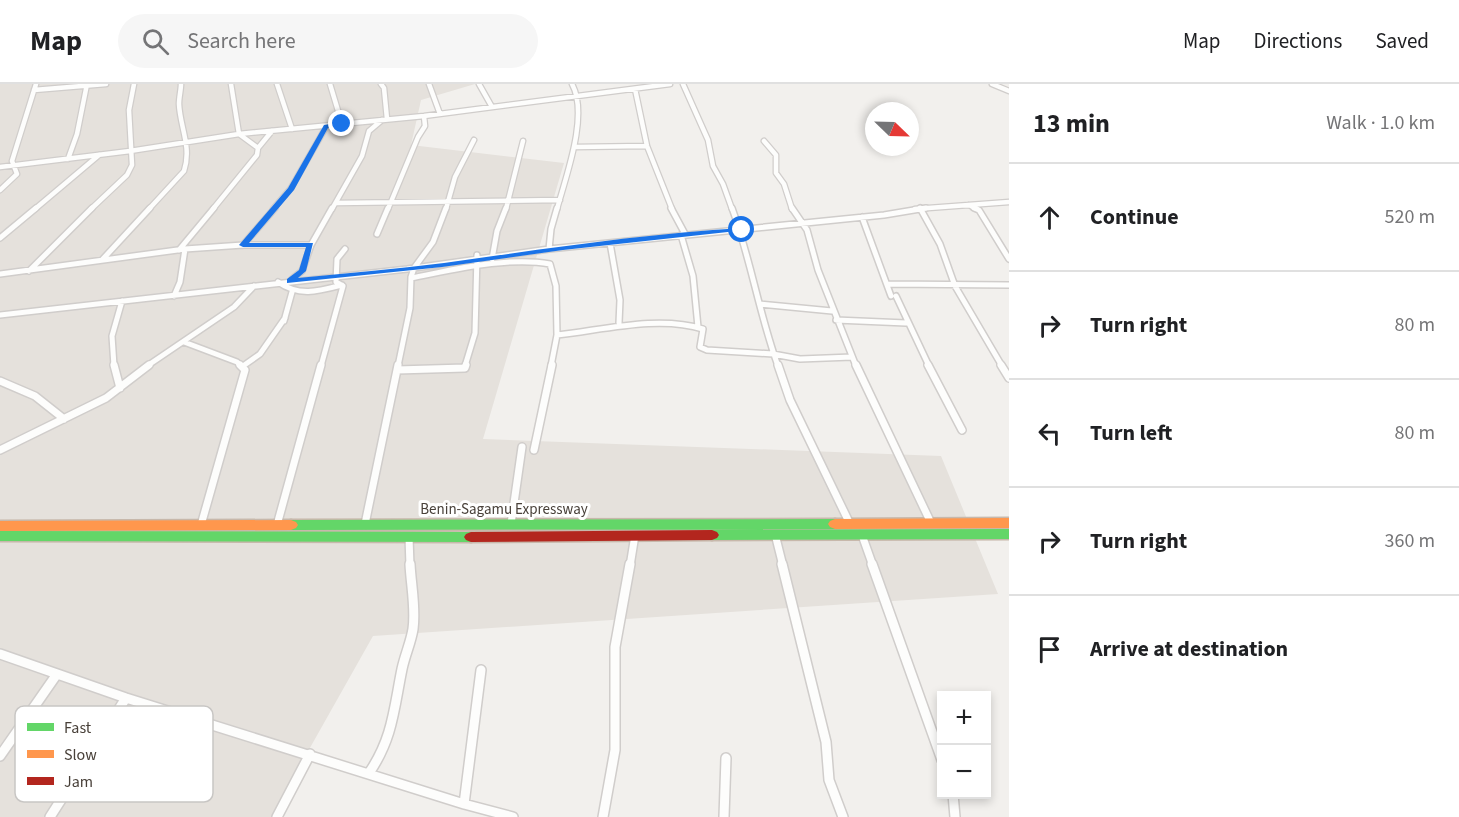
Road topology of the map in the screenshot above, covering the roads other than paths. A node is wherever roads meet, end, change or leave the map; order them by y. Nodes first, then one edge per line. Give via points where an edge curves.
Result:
1 (36, 84) edge
2 (106, 84) edge
3 (134, 84) edge
4 (181, 84) edge
5 (231, 84) edge
6 (277, 84) edge
7 (330, 84) edge
8 (381, 84) edge
9 (429, 84) edge
10 (479, 84) edge
11 (572, 84) edge
12 (622, 84) edge
13 (670, 84) edge
14 (683, 84) edge
15 (992, 84) edge
16 (87, 85) edge
17 (625, 89) junction
18 (635, 89) junction
19 (34, 90) junction
20 (1009, 91) edge
21 (578, 95) junction
22 (492, 106) junction
23 (440, 114) junction
24 (424, 116) junction
25 (385, 119) junction
26 (342, 124) junction
27 (326, 127) junction
28 (292, 129) junction
29 (272, 131) junction
30 (239, 134) junction
31 (474, 140) dead end
32 (523, 141) dead end
33 (764, 141) dead end
34 (185, 142) junction
35 (646, 146) junction
36 (574, 147) junction
37 (258, 148) junction
38 (130, 151) junction
39 (99, 155) junction
40 (68, 159) junction
41 (16, 165) junction
42 (0, 167) edge
43 (0, 190) edge
44 (560, 200) junction
45 (508, 201) junction
46 (1009, 202) edge
47 (336, 203) junction
48 (390, 203) junction
49 (448, 203) junction
50 (969, 205) junction
51 (920, 208) junction
52 (862, 217) junction
53 (804, 223) junction
54 (738, 230) junction
55 (378, 234) dead end
56 (685, 234) junction
57 (0, 238) edge
58 (610, 243) junction
59 (243, 245) junction
60 (311, 245) junction
61 (182, 249) junction
62 (345, 249) dead end
63 (549, 249) junction
64 (542, 250) junction
65 (476, 258) junction
66 (492, 259) junction
67 (1009, 259) edge
68 (102, 260) junction
69 (543, 261) junction
70 (442, 265) junction
71 (414, 268) junction
72 (477, 268) junction
73 (29, 271) junction
74 (440, 273) junction
75 (0, 274) edge
76 (411, 278) junction
77 (290, 281) junction
78 (278, 282) junction
79 (337, 283) junction
80 (888, 284) junction
81 (1009, 285) edge
82 (254, 286) junction
83 (955, 286) junction
84 (292, 292) junction
85 (174, 296) junction
86 (122, 301) junction
87 (760, 304) junction
88 (832, 311) junction
89 (0, 315) edge
90 (478, 317) dead end
91 (285, 318) junction
92 (836, 320) junction
93 (619, 323) dead end
94 (906, 323) junction
95 (698, 327) junction
96 (282, 328) dead end
97 (557, 335) junction
98 (184, 342) junction
99 (773, 354) junction
100 (852, 357) junction
101 (243, 366) junction
102 (397, 370) junction
103 (1009, 378) edge
104 (0, 381) edge
105 (120, 388) junction
106 (64, 419) junction
107 (962, 430) dead end
108 (522, 447) dead end
109 (0, 450) edge
110 (534, 450) dead end
111 (931, 523) junction
112 (1009, 523) edge
113 (365, 524) junction
114 (511, 524) junction
115 (850, 524) junction
116 (201, 525) junction
117 (277, 525) junction
118 (0, 526) edge
119 (775, 534) junction
120 (1009, 534) edge
121 (635, 535) junction
122 (862, 535) junction
123 (0, 536) edge
124 (409, 537) junction
125 (0, 654) edge
126 (482, 670) dead end
127 (57, 674) junction
128 (126, 698) junction
129 (35, 706) edge
130 (121, 706) edge
131 (152, 706) edge
132 (213, 724) edge
133 (15, 734) edge
134 (937, 746) edge
135 (310, 754) junction
136 (0, 756) edge
137 (726, 758) dead end
138 (369, 772) junction
139 (953, 799) edge
140 (60, 802) edge
141 (464, 804) junction
142 (50, 817) edge
143 (277, 817) edge
144 (513, 817) edge
145 (603, 817) edge
146 (724, 817) edge
147 (843, 817) edge
148 (955, 817) edge

1 - 19 street
2 - 16 street
3 - 38 street via 129,110
4 - 34 street via 179,99
5 - 30 street
6 - 28 street
7 - 26 street
8 - 25 street via 387,109
9 - 23 street
10 - 22 street
11 - 21 street
12 - 17 street
13 - 18 street
14 - 54 street via 708,140 713,166
15 - 20 street
16 - 19 street
16 - 40 street via 76,144
17 - 18 street
17 - 21 street
18 - 35 street
19 - 41 street via 12,161
21 - 22 street
21 - 36 street
22 - 23 street
23 - 24 street
24 - 25 street
24 - 48 street via 423,129
25 - 26 street
25 - 47 street via 369,131 362,156
26 - 27 street
27 - 28 street
27 - 59 street via 291,188
28 - 29 street
29 - 30 street
29 - 37 street
30 - 34 street
30 - 37 street
31 - 49 street via 454,177
32 - 45 street
33 - 53 street via 776,155 776,173 784,183 793,211
34 - 38 street
34 - 68 street via 189,160 184,171
35 - 36 street
35 - 56 street via 661,189
36 - 44 street
37 - 61 street via 257,155
38 - 39 street
38 - 73 street via 132,165 127,175
39 - 40 street
39 - 57 street
40 - 41 street
41 - 42 street
41 - 43 street via 17,174
44 - 45 street
44 - 63 street via 550,229
45 - 49 street
45 - 66 street
46 - 50 street
47 - 48 street
47 - 60 street
48 - 49 street
48 - 55 street
49 - 71 street via 433,242
50 - 51 street
50 - 67 street via 979,210
51 - 52 street
51 - 83 street via 940,244
52 - 53 street
52 - 80 street
53 - 54 street
53 - 88 street
54 - 56 street
54 - 87 street
56 - 58 street
56 - 95 street via 681,235 693,276
58 - 63 street
58 - 93 street via 620,300
59 - 60 street
59 - 61 street
60 - 77 street via 302,271
61 - 68 street
61 - 85 street via 180,282
62 - 79 street via 338,255
63 - 64 street
64 - 66 street
64 - 69 street
65 - 66 street
65 - 70 street
65 - 72 street
65 - 90 street
65 - 102 street via 475,333 465,368
68 - 73 street
69 - 72 street
69 - 97 street via 550,264 556,286
70 - 71 street
70 - 74 street
71 - 76 street
71 - 79 street
72 - 74 street
73 - 75 street
74 - 76 street
76 - 102 street via 410,308
77 - 78 street
77 - 79 street
78 - 82 street
78 - 84 street
79 - 84 street via 305,293
79 - 117 street
80 - 83 street
80 - 94 street
81 - 83 street
82 - 85 street
82 - 98 street via 234,307
83 - 103 street
84 - 91 street
85 - 86 street
86 - 89 street
86 - 105 street via 110,354
87 - 88 street
87 - 99 street
88 - 92 street
91 - 96 street
91 - 101 street via 260,354
92 - 94 street
92 - 100 street
94 - 107 street
95 - 97 street via 635,324
95 - 99 street via 704,332 702,349
97 - 110 street
98 - 101 street
98 - 105 street
99 - 100 street via 800,359
99 - 115 street via 790,400
100 - 111 street
101 - 116 street via 245,374
102 - 113 street
104 - 106 street via 35,396
105 - 106 street
106 - 109 street
108 - 114 street
111 - 112 highway, Benin-Sagamu Expressway
111 - 115 highway, Benin-Sagamu Expressway
113 - 114 highway, Benin-Sagamu Expressway
113 - 117 highway, Benin-Sagamu Expressway
114 - 115 highway, Benin-Sagamu Expressway
116 - 117 highway, Benin-Sagamu Expressway
116 - 118 highway, Benin-Sagamu Expressway
119 - 121 highway
119 - 122 highway
119 - 147 street via 826,742 829,780
120 - 122 highway
121 - 124 highway
121 - 145 street via 615,647 615,750
122 - 134 street
123 - 124 highway
124 - 138 street via 413,628 388,737
125 - 127 street
126 - 141 street
127 - 128 street
127 - 129 street
128 - 130 street
128 - 131 street
132 - 135 street
133 - 136 street
135 - 138 street
135 - 143 street
137 - 146 street
138 - 141 street
139 - 148 street
140 - 142 street
141 - 144 street

